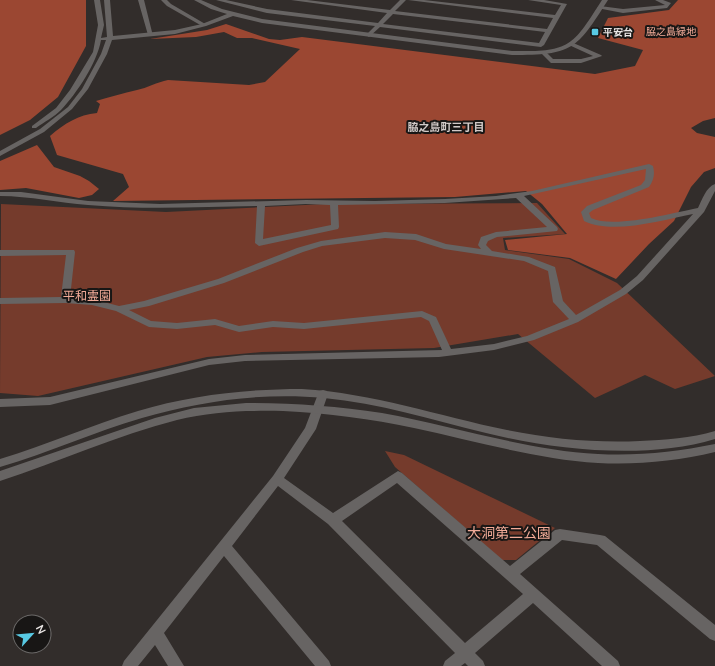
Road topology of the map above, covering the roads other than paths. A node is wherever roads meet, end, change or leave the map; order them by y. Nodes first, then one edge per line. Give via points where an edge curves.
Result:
1 (97, 0) edge
2 (107, 0) edge
3 (141, 0) edge
4 (164, 0) edge
5 (197, 0) edge
6 (219, 0) edge
7 (294, 0) edge
8 (403, 0) edge
9 (411, 0) edge
10 (531, 0) edge
11 (605, 0) edge
12 (658, 0) edge
13 (600, 8) junction
14 (392, 11) junction
15 (231, 15) junction
16 (556, 17) junction
17 (204, 25) junction
18 (378, 25) junction
19 (548, 31) junction
20 (151, 35) junction
21 (369, 35) junction
22 (110, 38) junction
23 (99, 39) junction
24 (571, 44) junction
25 (543, 52) junction
26 (0, 147) edge
27 (0, 154) edge
28 (715, 186) edge
29 (0, 194) edge
30 (518, 195) junction
31 (334, 203) junction
32 (261, 204) junction
33 (700, 210) junction
34 (0, 253) edge
35 (490, 253) junction
36 (0, 300) edge
37 (65, 300) junction
38 (119, 309) junction
39 (575, 320) junction
40 (448, 352) junction
41 (323, 394) junction
42 (0, 403) edge
43 (317, 409) junction
44 (715, 435) edge
45 (715, 448) edge
46 (0, 463) edge
47 (0, 476) edge
48 (278, 479) junction
49 (333, 520) junction
50 (224, 546) junction
51 (510, 574) junction
52 (533, 594) junction
53 (155, 633) junction
54 (715, 634) edge
55 (465, 653) junction
56 (129, 666) edge
57 (177, 666) edge
58 (324, 666) edge
59 (450, 666) edge
60 (478, 666) edge
61 (613, 666) edge

1 - 23 street via 101,25
2 - 22 street via 111,23
3 - 20 street
4 - 17 street
5 - 15 street
6 - 18 street via 257,9
7 - 14 street
8 - 14 street
9 - 16 street
10 - 16 street via 564,4
11 - 13 street
12 - 13 street via 668,3 666,6 623,11
13 - 24 street via 581,36
14 - 18 street
14 - 19 street
15 - 17 street
15 - 21 street
16 - 19 street
17 - 20 street
18 - 19 street via 541,46
18 - 21 street
20 - 22 street
21 - 25 street via 503,52
22 - 23 street
22 - 27 street via 106,52 77,100 55,121
23 - 26 street via 96,52 73,92 58,109 42,122
24 - 25 street
24 - 25 street via 600,56 581,62 551,61
28 - 33 street
29 - 32 street via 21,194 88,203 160,206
30 - 31 street via 445,201
30 - 33 street via 648,166 651,175 648,184 590,208 585,212 587,219 595,223 625,224
30 - 35 street via 554,229 496,235 484,239 482,245
31 - 32 street
31 - 32 street via 335,227 259,243
33 - 39 street via 640,278 624,292
34 - 37 street via 71,252
35 - 38 street via 444,246 416,237 385,235 354,238 300,250 221,281 146,304
35 - 39 street via 526,259 552,269 558,302
36 - 37 street
37 - 38 street via 92,302
38 - 40 street via 149,324 177,326 215,322 239,329 273,324 304,326 422,314 433,320
39 - 40 street via 530,338 494,347
40 - 42 street via 245,358 209,362 50,401
41 - 43 street
41 - 44 street via 412,409 506,433 582,445 625,447 704,439
41 - 46 street via 281,393 188,403 142,414
43 - 45 street via 405,421 503,444 580,458 621,460
43 - 47 street via 218,409 179,415 133,428
43 - 48 street via 310,429
48 - 49 street
48 - 50 street
49 - 51 street via 398,476
49 - 55 street
50 - 53 street
50 - 58 street
51 - 52 street
51 - 54 street via 560,534 600,540
52 - 55 street
52 - 61 street
53 - 56 street
53 - 57 street
55 - 59 street
55 - 60 street

